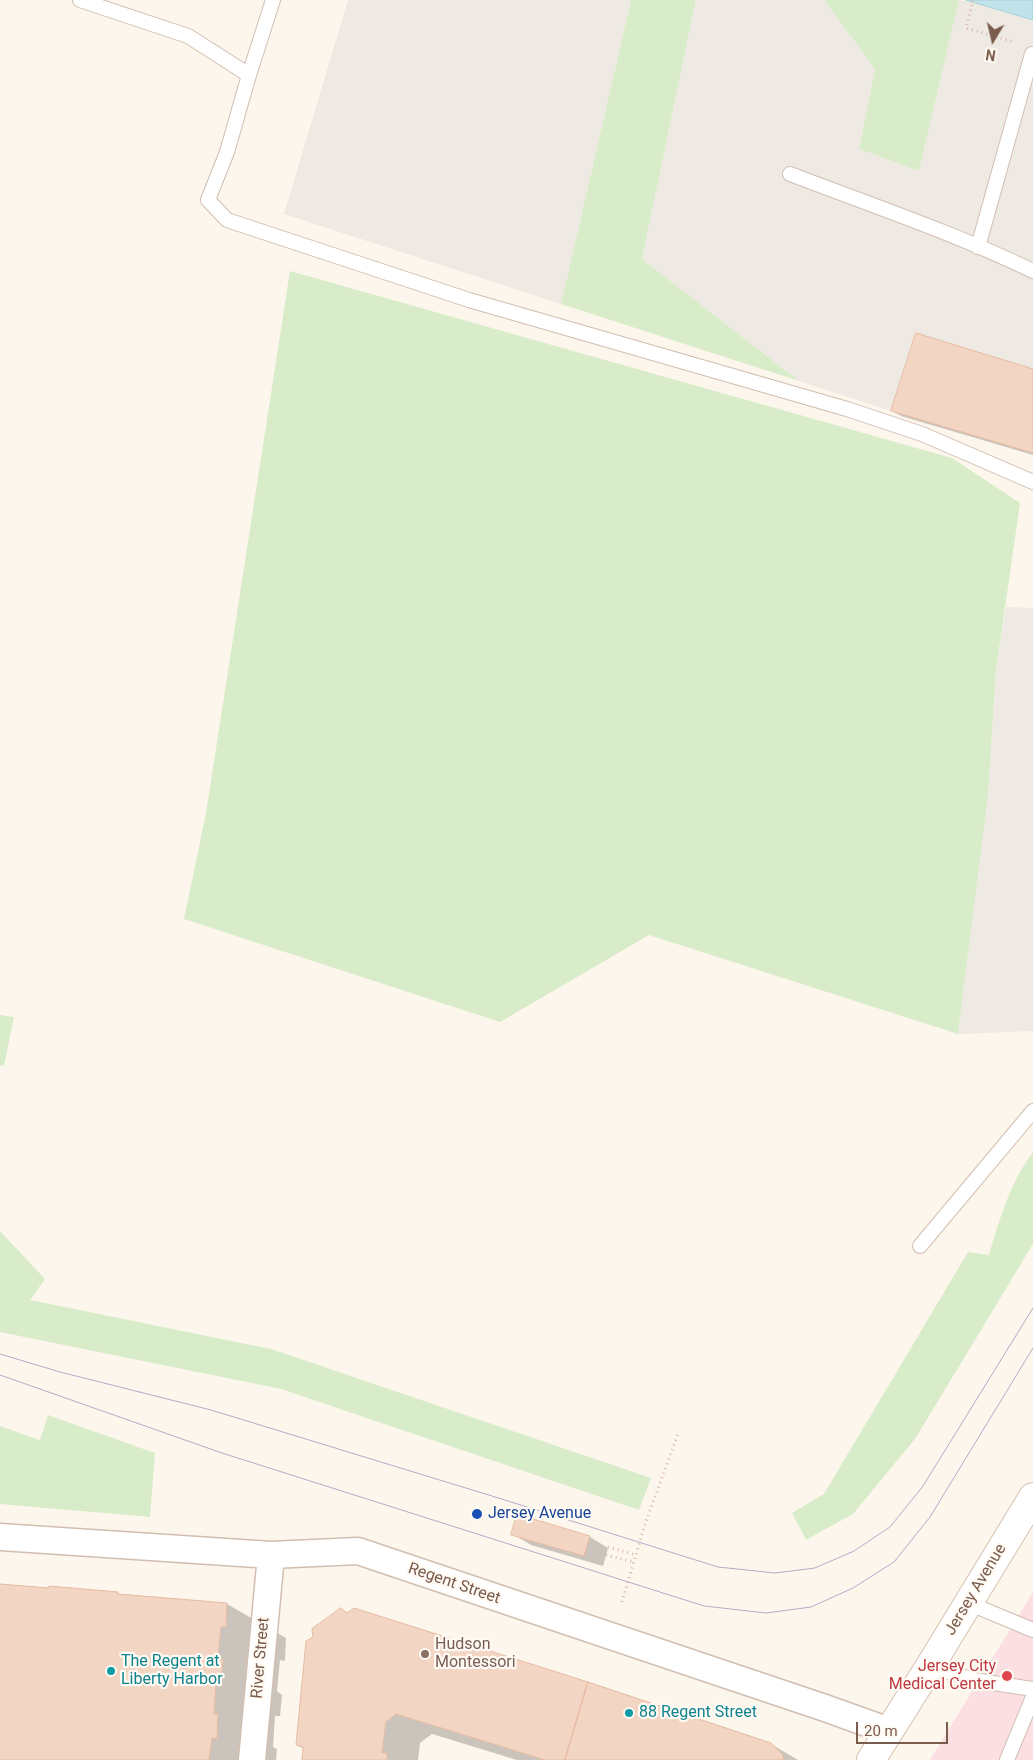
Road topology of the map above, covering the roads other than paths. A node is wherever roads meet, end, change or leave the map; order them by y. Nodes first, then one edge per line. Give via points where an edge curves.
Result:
1 (80, 0) edge
2 (272, 0) edge
3 (1032, 54) dead end
4 (249, 74) junction
5 (790, 174) dead end
6 (978, 246) junction
7 (1033, 271) edge
8 (1033, 482) edge
9 (1033, 1111) edge
10 (920, 1246) dead end
11 (1033, 1497) edge
12 (0, 1537) edge
13 (271, 1555) junction
14 (968, 1604) junction
15 (1033, 1630) edge
16 (930, 1666) junction
17 (1033, 1689) edge
18 (1033, 1697) edge
19 (889, 1731) junction
20 (252, 1760) edge
21 (871, 1760) edge
22 (1007, 1760) edge

1 - 4 lane via 188,36
2 - 4 lane
3 - 6 lane
4 - 8 lane via 227,152 208,200 227,220 469,300 847,409 922,434
5 - 6 lane
6 - 7 lane
9 - 10 lane
11 - 14 street, Jersey Avenue
12 - 13 street, Regent Street
13 - 19 street, Regent Street via 358,1551
13 - 20 street, River Street
14 - 15 lane
14 - 16 street, Jersey Avenue
16 - 17 lane via 974,1680
16 - 19 street, Jersey Avenue
18 - 22 lane
19 - 21 street, Jersey Avenue

